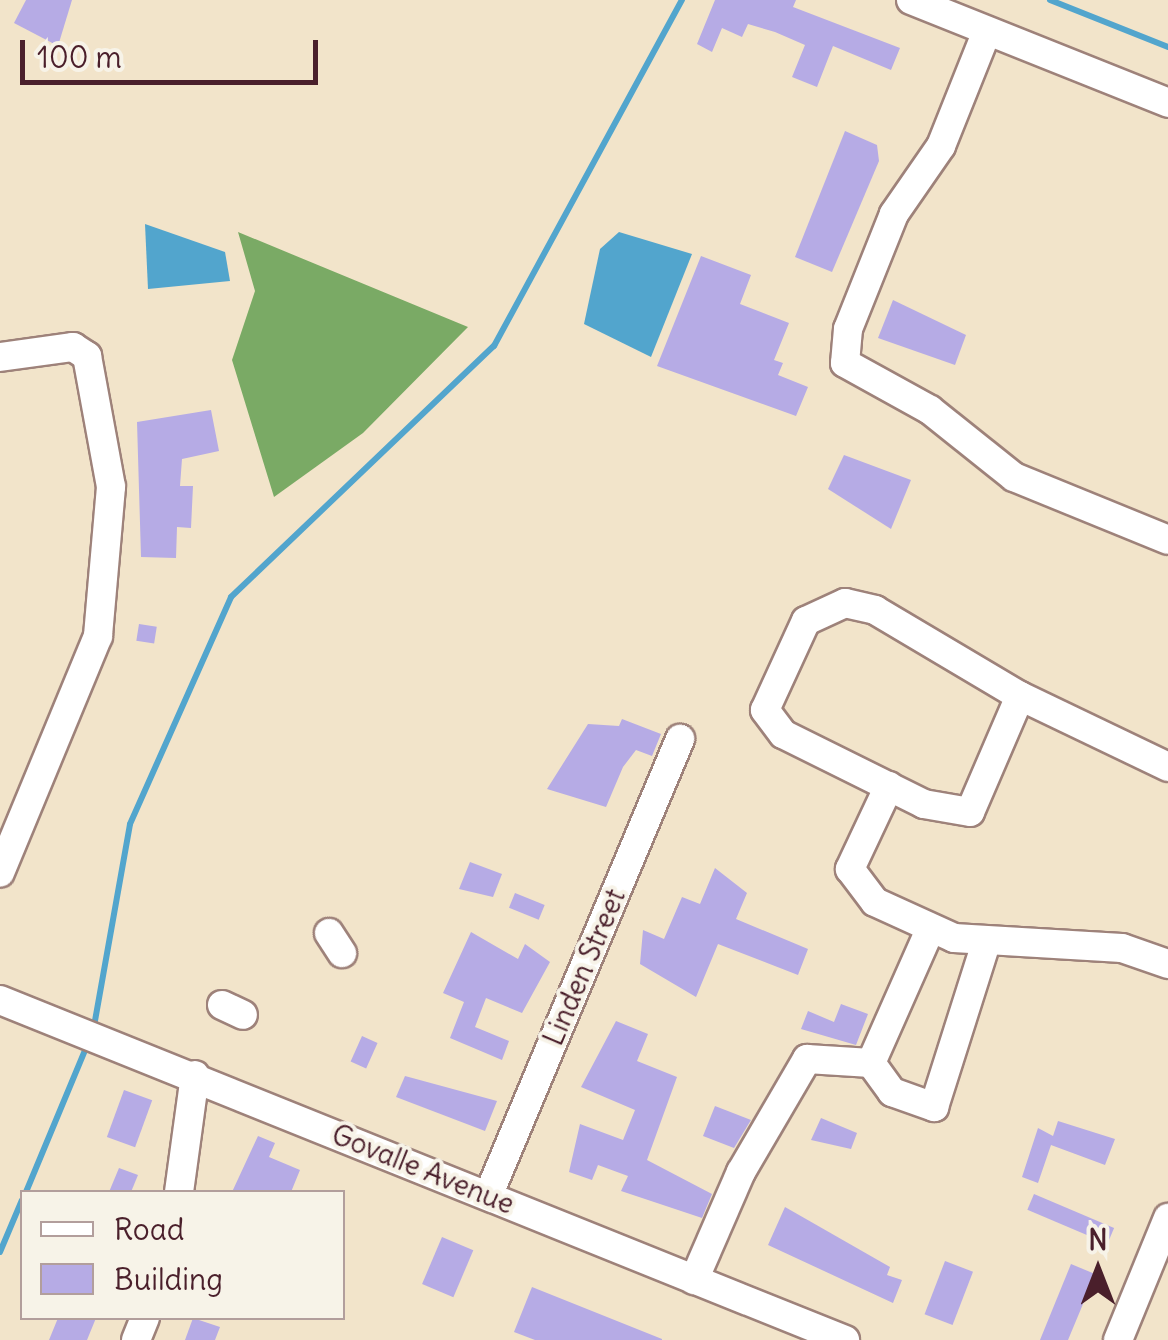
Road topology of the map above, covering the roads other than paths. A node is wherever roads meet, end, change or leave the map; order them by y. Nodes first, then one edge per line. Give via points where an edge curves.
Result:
1 (910, 0) edge
2 (987, 31) junction
3 (1168, 103) edge
4 (0, 357) edge
5 (1168, 540) edge
6 (1020, 696) junction
7 (680, 739) dead end
8 (1168, 767) edge
9 (889, 786) junction
10 (0, 873) edge
11 (929, 932) junction
12 (986, 942) junction
13 (1168, 964) edge
14 (0, 1000) edge
15 (872, 1063) junction
16 (196, 1075) junction
17 (179, 1190) edge
18 (488, 1196) junction
19 (1168, 1218) edge
20 (1160, 1264) edge
21 (694, 1280) junction
22 (846, 1340) edge
23 (1118, 1340) edge

1 - 2 street
2 - 3 street
2 - 5 street via 941,146 894,214 848,329 845,363 930,410 1014,477
4 - 10 street via 73,347 87,356 111,487 98,636
6 - 8 street
6 - 9 street via 970,812
6 - 9 street via 875,610 845,603 806,621 780,664 769,721
7 - 18 street, Linden Street
9 - 11 street via 850,870 876,902
11 - 12 street
11 - 15 street
12 - 13 street via 1122,948
12 - 15 street via 940,1104 892,1092
14 - 16 street, Govalle Avenue
15 - 21 street via 807,1059 741,1172
16 - 17 street
16 - 18 street, Govalle Avenue
18 - 21 street, Govalle Avenue
19 - 20 street
20 - 23 street
21 - 22 street, Govalle Avenue

